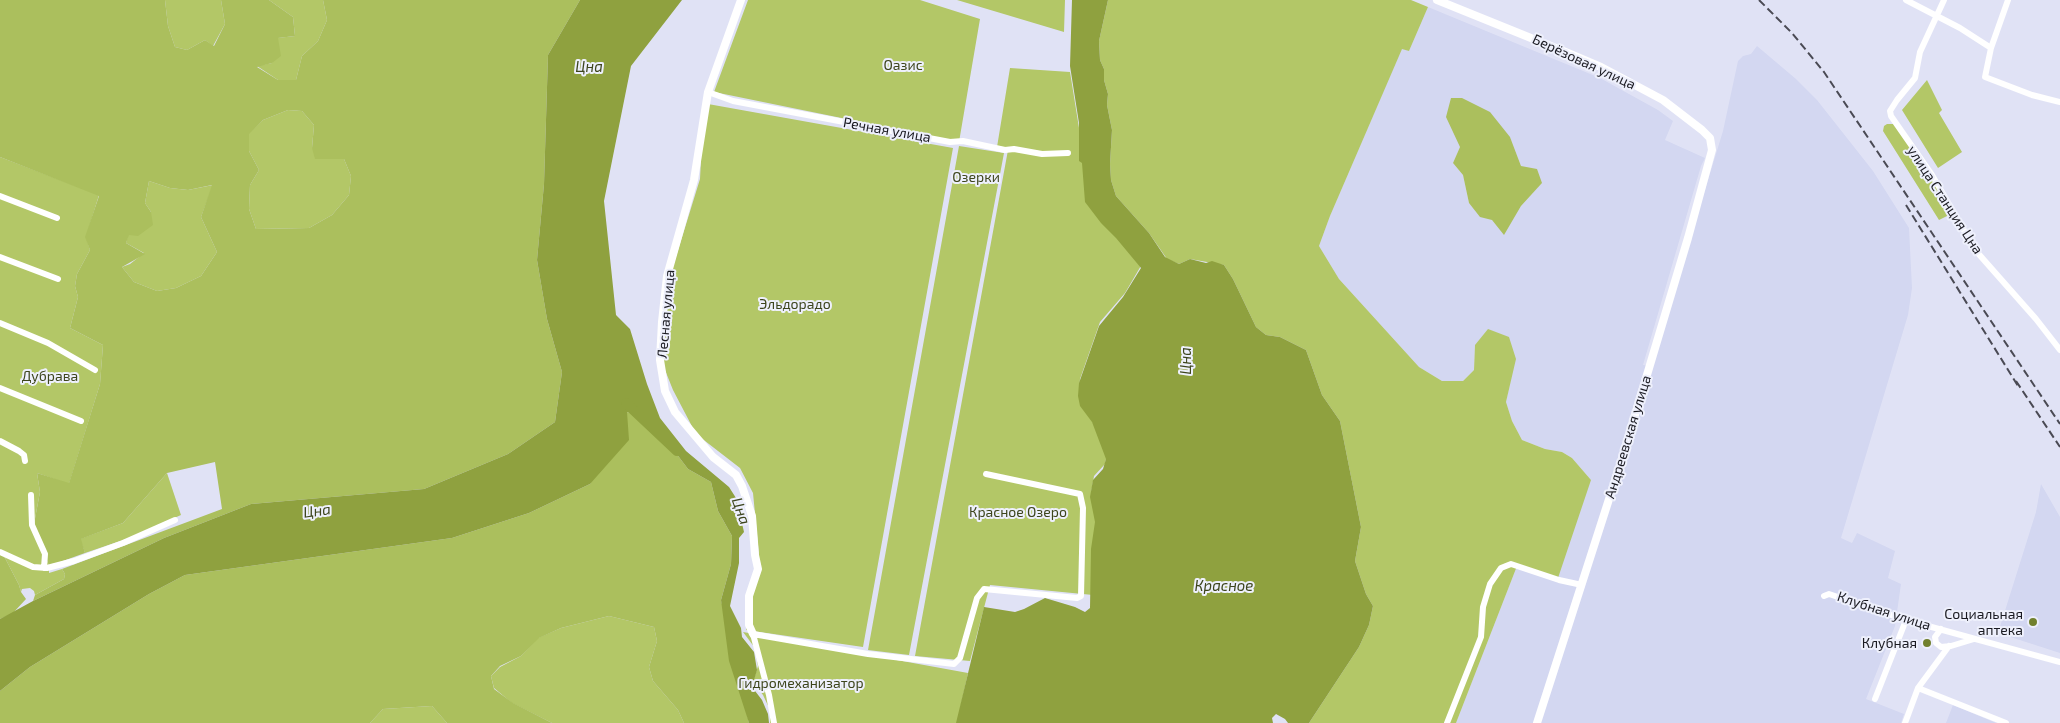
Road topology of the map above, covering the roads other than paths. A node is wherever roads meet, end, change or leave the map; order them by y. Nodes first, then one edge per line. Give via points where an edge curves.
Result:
1 (741, 0) edge
2 (1437, 0) edge
3 (1906, 0) edge
4 (1944, 0) edge
5 (2008, 0) edge
6 (1935, 16) junction
7 (1992, 48) junction
8 (708, 92) junction
9 (2060, 102) edge
10 (1712, 150) joint
11 (1068, 153) dead end
12 (0, 196) edge
13 (57, 218) dead end
14 (0, 257) edge
15 (58, 279) dead end
16 (0, 323) edge
17 (2060, 350) edge
18 (95, 370) dead end
19 (0, 388) edge
20 (81, 421) dead end
21 (0, 441) edge
22 (25, 461) dead end
23 (986, 474) dead end
24 (32, 495) dead end
25 (175, 520) dead end
26 (0, 552) edge
27 (44, 568) junction
28 (1582, 585) junction
29 (1824, 596) dead end
30 (1906, 620) junction
31 (1941, 630) junction
32 (753, 634) junction
33 (1974, 638) junction
34 (1949, 646) junction
35 (2060, 662) edge
36 (1918, 688) junction
37 (1875, 699) dead end
38 (774, 723) edge
39 (1447, 723) edge
40 (1537, 723) edge
41 (1905, 723) edge
42 (2006, 723) edge

1 - 8 street, Лесная улица
2 - 10 street, Берёзовая улица via 1568,53 1655,96 1702,130 1710,138
3 - 6 street
4 - 6 street
5 - 7 street
6 - 7 street
6 - 17 street, улица Станция Цна via 1920,52 1915,78 1892,107 1891,116 1932,175 1976,251
7 - 9 street via 1985,77
8 - 11 street, Речная улица via 733,101 950,142 962,141 1042,154
8 - 32 street, Лесная улица via 694,180 667,276 660,360 665,391 675,412 713,457 736,475 742,486 752,516 758,569 749,596 749,625
10 - 28 street, Андреевская улица
12 - 13 street
14 - 15 street
16 - 18 street via 48,343
19 - 20 street
21 - 22 street via 19,450
23 - 32 street via 1080,494 1083,508 1081,596 984,589 977,598 960,658 954,664 868,654
24 - 27 street via 32,525 45,554
25 - 27 street via 74,561
26 - 27 street via 33,567
28 - 39 street via 1511,564 1501,568 1490,584 1483,607 1481,637
28 - 40 street, Андреевская улица
29 - 30 street, Клубная улица via 1829,594
30 - 31 street, Клубная улица
30 - 37 street
31 - 33 street, Клубная улица
31 - 34 street via 1935,637 1936,643
32 - 38 street, Лесная улица
33 - 34 street
33 - 35 street, Клубная улица
34 - 36 street
36 - 41 street
36 - 42 street

